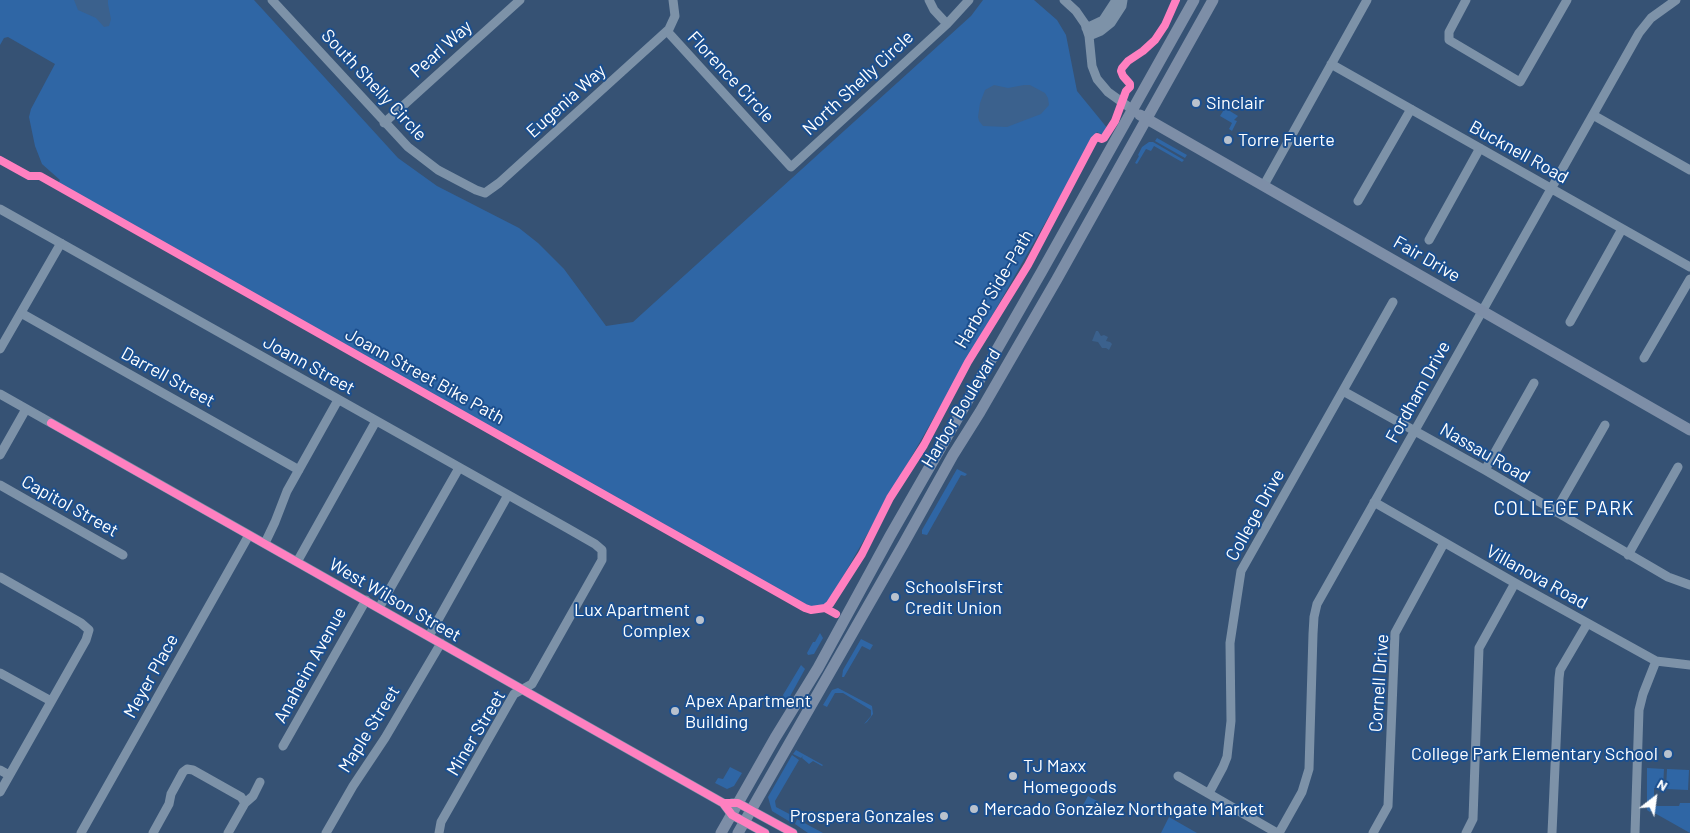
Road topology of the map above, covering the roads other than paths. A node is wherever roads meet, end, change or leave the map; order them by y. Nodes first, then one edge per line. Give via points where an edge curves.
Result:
1 (520, 0) edge
2 (672, 0) edge
3 (929, 0) edge
4 (969, 0) edge
5 (1064, 0) edge
6 (1116, 0) edge
7 (1123, 0) edge
8 (1194, 0) edge
9 (1213, 0) edge
10 (1367, 0) edge
11 (1466, 0) edge
12 (1567, 0) edge
13 (1676, 0) edge
14 (273, 1) edge
15 (1113, 12) junction
16 (947, 24) junction
17 (667, 31) junction
18 (1088, 32) junction
19 (1331, 64) junction
20 (1411, 109) junction
21 (1132, 110) junction
22 (1592, 115) junction
23 (1146, 119) junction
24 (384, 123) junction
25 (1480, 148) junction
26 (791, 166) joint
27 (1690, 170) edge
28 (1264, 185) junction
29 (1551, 188) junction
30 (486, 193) joint
31 (1358, 201) dead end
32 (0, 209) edge
33 (1622, 229) junction
34 (1429, 240) dead end
35 (61, 243) junction
36 (1690, 268) edge
37 (1690, 279) edge
38 (1393, 302) dead end
39 (1482, 311) junction
40 (21, 313) junction
41 (1570, 322) dead end
42 (0, 349) edge
43 (1644, 358) dead end
44 (1534, 383) dead end
45 (1344, 391) junction
46 (0, 394) edge
47 (338, 400) junction
48 (26, 409) junction
49 (376, 421) junction
50 (1605, 425) dead end
51 (1690, 430) edge
52 (1415, 431) junction
53 (0, 454) edge
54 (1678, 467) dead end
55 (460, 468) junction
56 (299, 470) junction
57 (1485, 470) junction
58 (0, 486) edge
59 (508, 495) junction
60 (1374, 502) junction
61 (1555, 512) junction
62 (250, 535) junction
63 (264, 543) junction
64 (1444, 543) junction
65 (602, 550) joint
66 (123, 555) dead end
67 (1628, 555) junction
68 (297, 562) junction
69 (0, 577) edge
70 (1515, 583) junction
71 (1690, 584) edge
72 (366, 600) junction
73 (379, 608) junction
74 (1587, 624) junction
75 (429, 636) junction
76 (441, 643) junction
77 (1656, 661) junction
78 (1690, 665) edge
79 (0, 673) edge
80 (523, 689) junction
81 (51, 701) junction
82 (283, 746) dead end
83 (0, 770) edge
84 (9, 775) junction
85 (1178, 776) dead end
86 (260, 782) dead end
87 (0, 792) edge
88 (1208, 793) junction
89 (245, 802) junction
90 (724, 803) junction
91 (738, 803) junction
92 (751, 810) junction
93 (732, 815) junction
94 (744, 822) junction
95 (81, 833) edge
96 (153, 833) edge
97 (228, 833) edge
98 (326, 833) edge
99 (439, 833) edge
100 (721, 833) edge
101 (738, 833) edge
102 (765, 833) edge
103 (792, 833) edge
104 (1278, 833) edge
105 (1373, 833) edge
106 (1466, 833) edge
107 (1552, 833) edge
108 (1635, 833) edge

1 - 24 street, Pearl Way
2 - 17 street via 675,16
3 - 16 street
4 - 16 street, North Shelly Circle
5 - 18 street via 1076,11
6 - 15 street
7 - 15 street
8 - 21 main road, Harbor Boulevard
9 - 23 main road, Harbor Boulevard
10 - 19 street
11 - 12 street via 1449,32 1449,40 1520,82
13 - 22 street, Fordham Drive via 1646,24
14 - 24 street, South Shelly Circle
15 - 18 street
16 - 26 street, North Shelly Circle
17 - 26 street, Florence Circle
17 - 30 street, Eugenia Way
18 - 21 street via 1097,79
19 - 20 street, Bucknell Road
19 - 28 street
20 - 25 street, Bucknell Road
20 - 31 street
21 - 23 main road, Fair Drive
21 - 91 main road, Harbor Boulevard via 818,668
22 - 27 street
22 - 29 street, Fordham Drive
23 - 28 main road, Fair Drive
23 - 92 main road, Harbor Boulevard via 1058,279 953,455
24 - 30 street, South Shelly Circle via 438,170
25 - 29 street, Bucknell Road
25 - 34 street
28 - 39 main road, Fair Drive
29 - 33 street, Bucknell Road
29 - 39 street, Fordham Drive
32 - 35 street, Joann Street
33 - 36 street, Bucknell Road
33 - 41 street
35 - 40 street
35 - 47 street, Joann Street
37 - 43 street
38 - 45 street, College Drive
39 - 51 main road, Fair Drive
39 - 52 street, Fordham Drive
40 - 42 street
40 - 56 street, Darrell Street
44 - 57 street
45 - 52 street, Nassau Road
45 - 88 street, College Drive via 1241,571 1230,643 1231,720 1227,757
46 - 48 street, West Wilson Street
47 - 49 street, Joann Street
47 - 56 street
48 - 53 street
48 - 62 street, West Wilson Street
49 - 55 street, Joann Street
49 - 68 street
50 - 61 street
52 - 57 street, Nassau Road
52 - 60 street, Fordham Drive
54 - 67 street
55 - 59 street, Joann Street
55 - 73 street
56 - 63 street
57 - 61 street, Nassau Road
58 - 66 street, Capitol Street
59 - 65 street, Joann Street
59 - 75 street
60 - 64 street, Villanova Road
60 - 104 street, Fordham Drive via 1315,610 1309,769 1302,792
61 - 67 street, Nassau Road
62 - 63 street, West Wilson Street
62 - 95 street, Meyer Place
63 - 68 street, West Wilson Street
64 - 70 street, Villanova Road
64 - 105 street, Cornell Drive via 1395,633 1388,806
65 - 80 street, Miner Street via 602,560 531,684
67 - 71 street, Nassau Road via 1668,577
68 - 72 street, West Wilson Street
69 - 81 street via 89,630
70 - 74 street, Villanova Road
70 - 106 street via 1479,648 1473,819
72 - 73 street, West Wilson Street
72 - 82 street, Anaheim Avenue
73 - 75 street, West Wilson Street
74 - 77 street, Villanova Road
74 - 107 street via 1560,670
75 - 76 street, West Wilson Street
76 - 80 street, West Wilson Street
76 - 98 street, Maple Street
77 - 78 street, Villanova Road
77 - 108 street via 1639,710
79 - 81 street
80 - 90 street, West Wilson Street
80 - 99 street, Miner Street via 514,694 441,822
81 - 84 street
83 - 84 street
84 - 87 street
85 - 88 street
86 - 89 street via 253,796
88 - 104 street
89 - 96 street via 187,769
89 - 97 street
90 - 91 street, West Wilson Street
90 - 93 street, West Wilson Street
91 - 92 street, West Wilson Street
91 - 93 main road, Harbor Boulevard
92 - 94 main road, Harbor Boulevard
92 - 103 street, West Wilson Street
93 - 94 street, West Wilson Street
93 - 100 main road, Harbor Boulevard
94 - 101 main road, Harbor Boulevard
94 - 102 street, West Wilson Street

